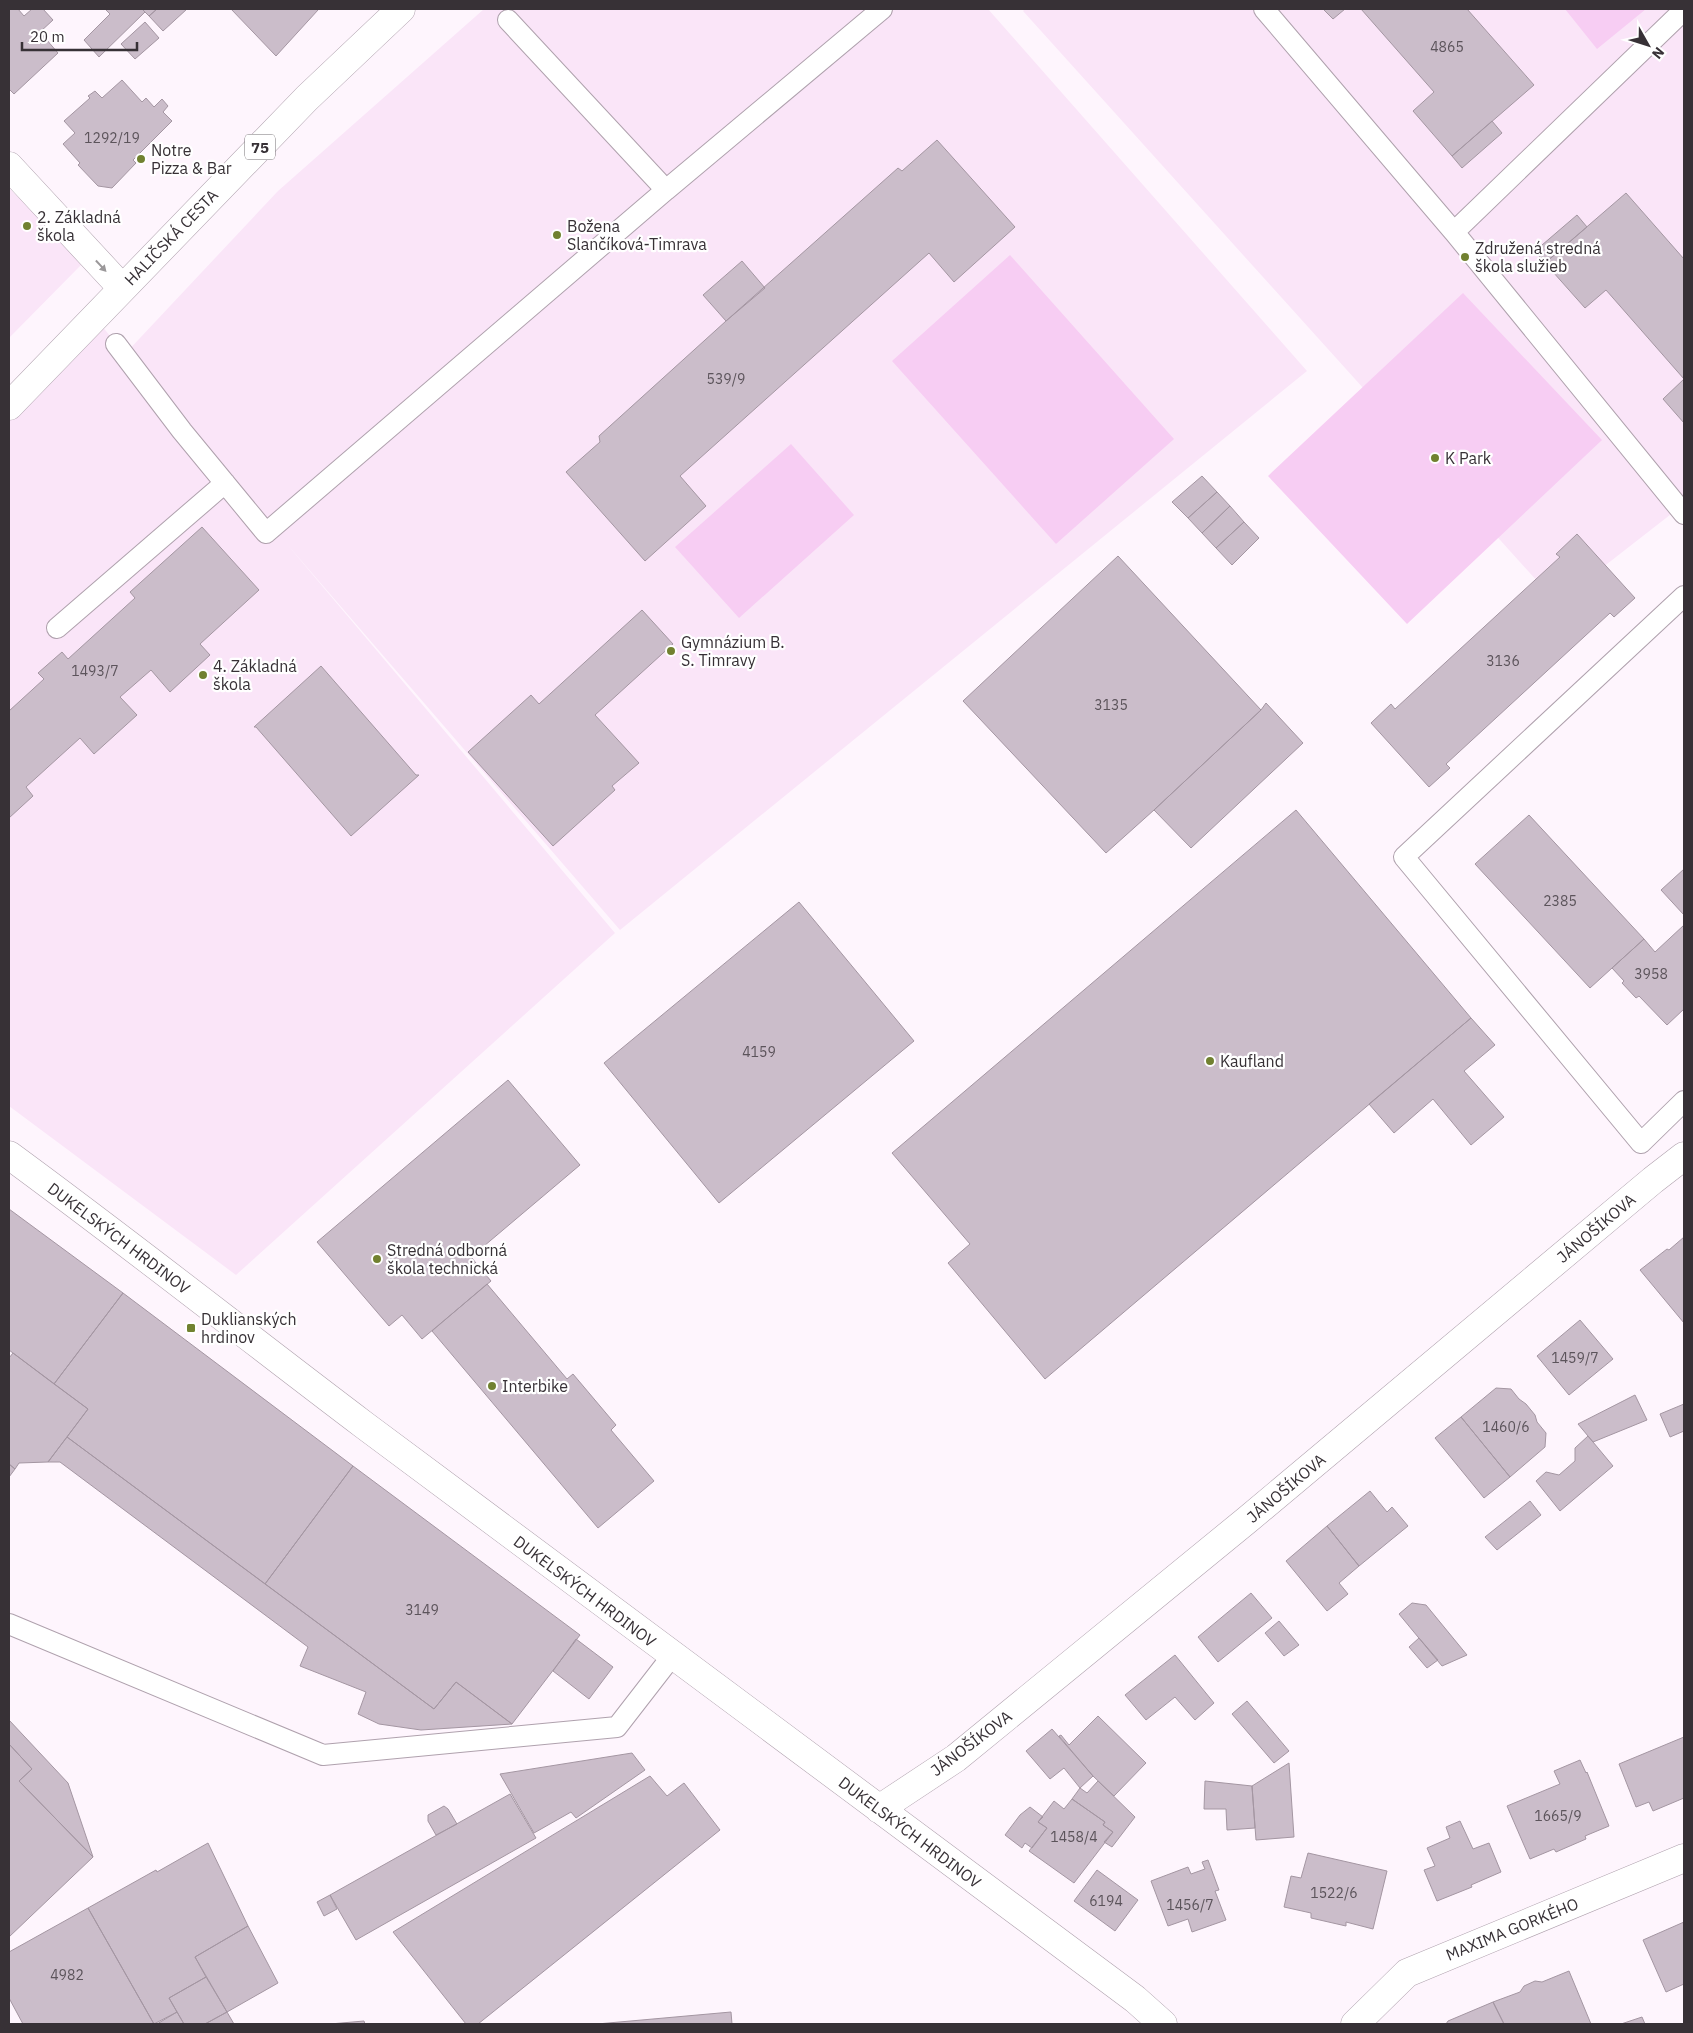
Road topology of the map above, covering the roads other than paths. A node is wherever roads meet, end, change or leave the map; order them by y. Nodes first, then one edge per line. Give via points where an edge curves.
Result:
1 (401, 9) edge
2 (882, 9) edge
3 (1264, 9) edge
4 (1684, 10) edge
5 (508, 20) dead end
6 (9, 166) edge
7 (666, 190) junction
8 (1454, 232) junction
9 (122, 288) junction
10 (116, 344) dead end
11 (9, 406) edge
12 (225, 483) junction
13 (1684, 514) edge
14 (1684, 596) edge
15 (57, 628) dead end
16 (1684, 1101) edge
17 (9, 1156) edge
18 (1684, 1156) edge
19 (9, 1624) edge
20 (672, 1656) junction
21 (880, 1809) junction
22 (1684, 1858) edge
23 (1162, 2024) edge
24 (1354, 2024) edge

1 - 9 street, HALIČSKÁ CESTA / 75 via 306,98
2 - 7 lane
3 - 8 lane
4 - 8 lane
5 - 7 lane
6 -> 9 street
7 - 12 lane via 266,533
8 - 13 lane
9 - 11 street, HALIČSKÁ CESTA / 75
10 - 12 lane
12 - 15 lane
14 - 16 lane via 1404,857 1641,1143
17 - 20 street, DUKELSKÝCH HRDINOV
18 - 21 street, JÁNOŠÍKOVA via 956,1758
19 - 20 lane via 323,1755 617,1727
20 - 21 street, DUKELSKÝCH HRDINOV
21 - 23 street, DUKELSKÝCH HRDINOV via 1135,1999
22 - 24 street, MAXIMA GORKÉHO via 1407,1973

